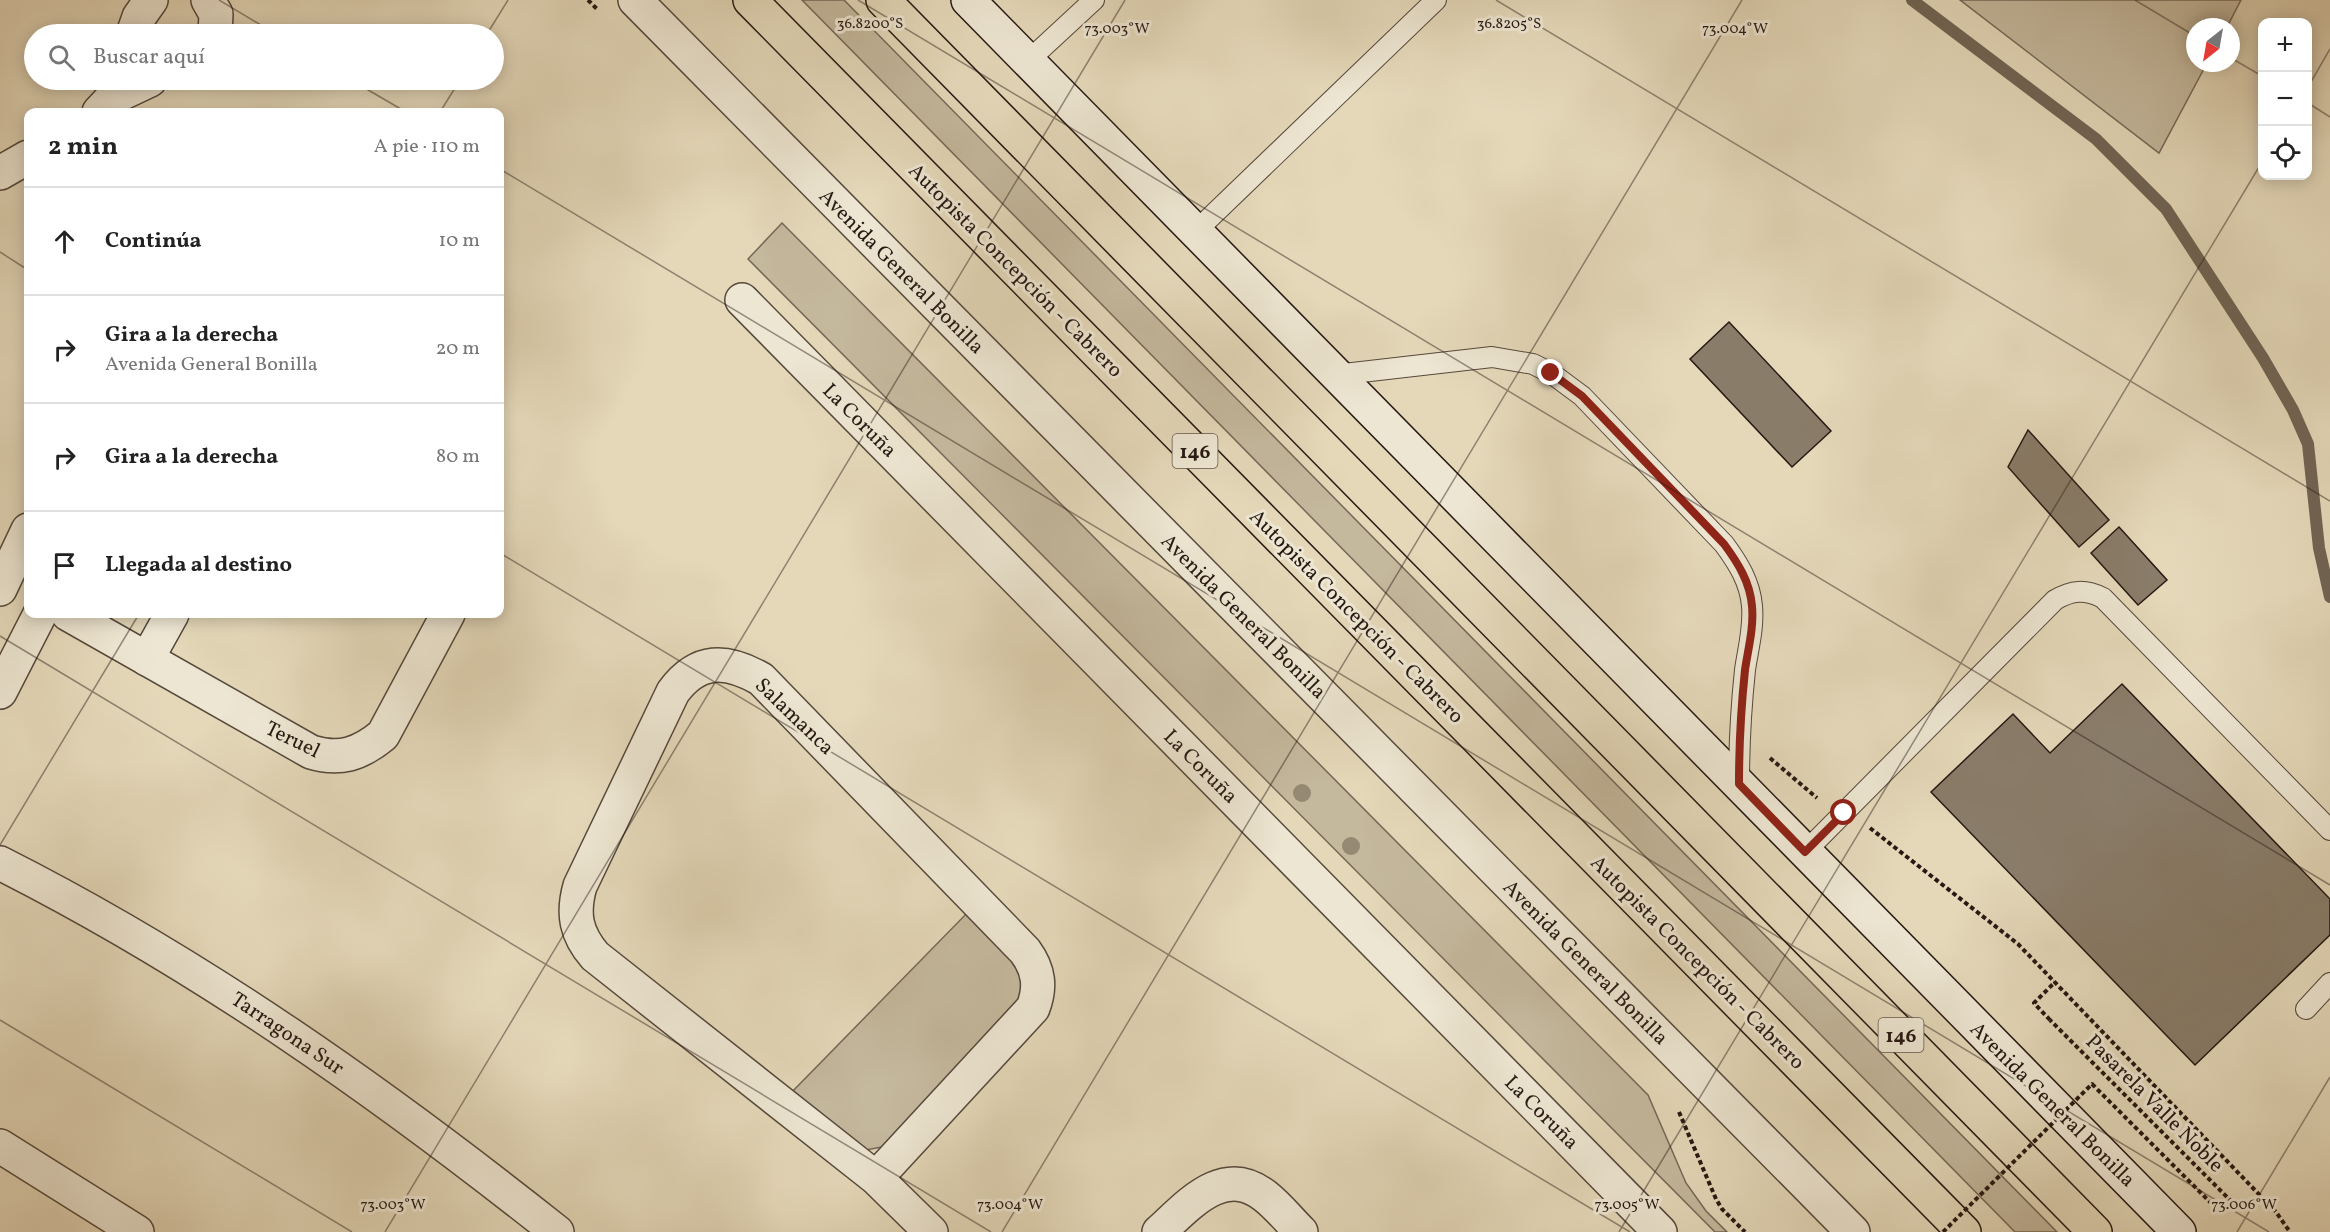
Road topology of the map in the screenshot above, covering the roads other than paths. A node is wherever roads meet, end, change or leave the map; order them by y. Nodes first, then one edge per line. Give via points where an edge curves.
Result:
1 (151, 0) edge
2 (208, 0) edge
3 (635, 0) edge
4 (750, 0) edge
5 (883, 0) edge
6 (968, 0) edge
7 (1094, 0) edge
8 (1436, 0) edge
9 (137, 24) edge
10 (216, 24) edge
11 (1028, 61) junction
12 (126, 90) edge
13 (110, 97) edge
14 (24, 159) edge
15 (0, 173) edge
16 (1195, 232) junction
17 (742, 300) dead end
18 (1335, 375) junction
19 (24, 541) edge
20 (8, 585) edge
21 (38, 618) edge
22 (75, 618) edge
23 (170, 618) edge
24 (446, 618) edge
25 (147, 658) junction
26 (0, 692) edge
27 (1739, 784) junction
28 (2330, 830) edge
29 (1805, 852) junction
30 (0, 863) edge
31 (2330, 983) edge
32 (2306, 1009) dead end
33 (0, 1146) edge
34 (876, 1178) junction
35 (137, 1232) edge
36 (556, 1232) edge
37 (931, 1232) edge
38 (1159, 1232) edge
39 (1301, 1232) edge
40 (1660, 1232) edge
41 (1853, 1232) edge
42 (1964, 1232) edge
43 (2094, 1232) edge
44 (2179, 1232) edge

1 - 9 street
2 - 10 street via 216,14
3 - 41 street, Avenida General Bonilla
4 - 42 highway, Autopista Concepción - Cabrero / 146
5 - 43 highway, 146
6 - 11 street, Avenida General Bonilla
7 - 11 lane
8 - 16 lane
11 - 16 street, Avenida General Bonilla
12 - 13 street
14 - 15 street
16 - 18 street, Avenida General Bonilla
17 - 40 street, La Coruña
18 - 27 street, Avenida General Bonilla
18 - 27 lane via 1492,357 1533,364 1582,396 1724,544 1747,584 1752,628 1739,740
19 - 20 street
21 - 26 street
22 - 25 street, Teruel
23 - 25 street
24 - 25 street, Teruel via 383,735 369,747 345,756 311,752
27 - 29 street, Avenida General Bonilla
28 - 29 lane via 2103,598 2079,590 2055,600
29 - 44 street, Avenida General Bonilla
30 - 36 street, Tarragona Sur via 119,927 298,1039 386,1101
31 - 32 lane
33 - 35 street
34 - 34 street, Salamanca via 1033,1008 1039,985 1037,972 1025,951 760,679 727,665 696,669 673,692 580,886 575,903 579,934 595,956
34 - 37 street, Salamanca
38 - 39 street via 1200,1195 1231,1185 1251,1188 1264,1196

